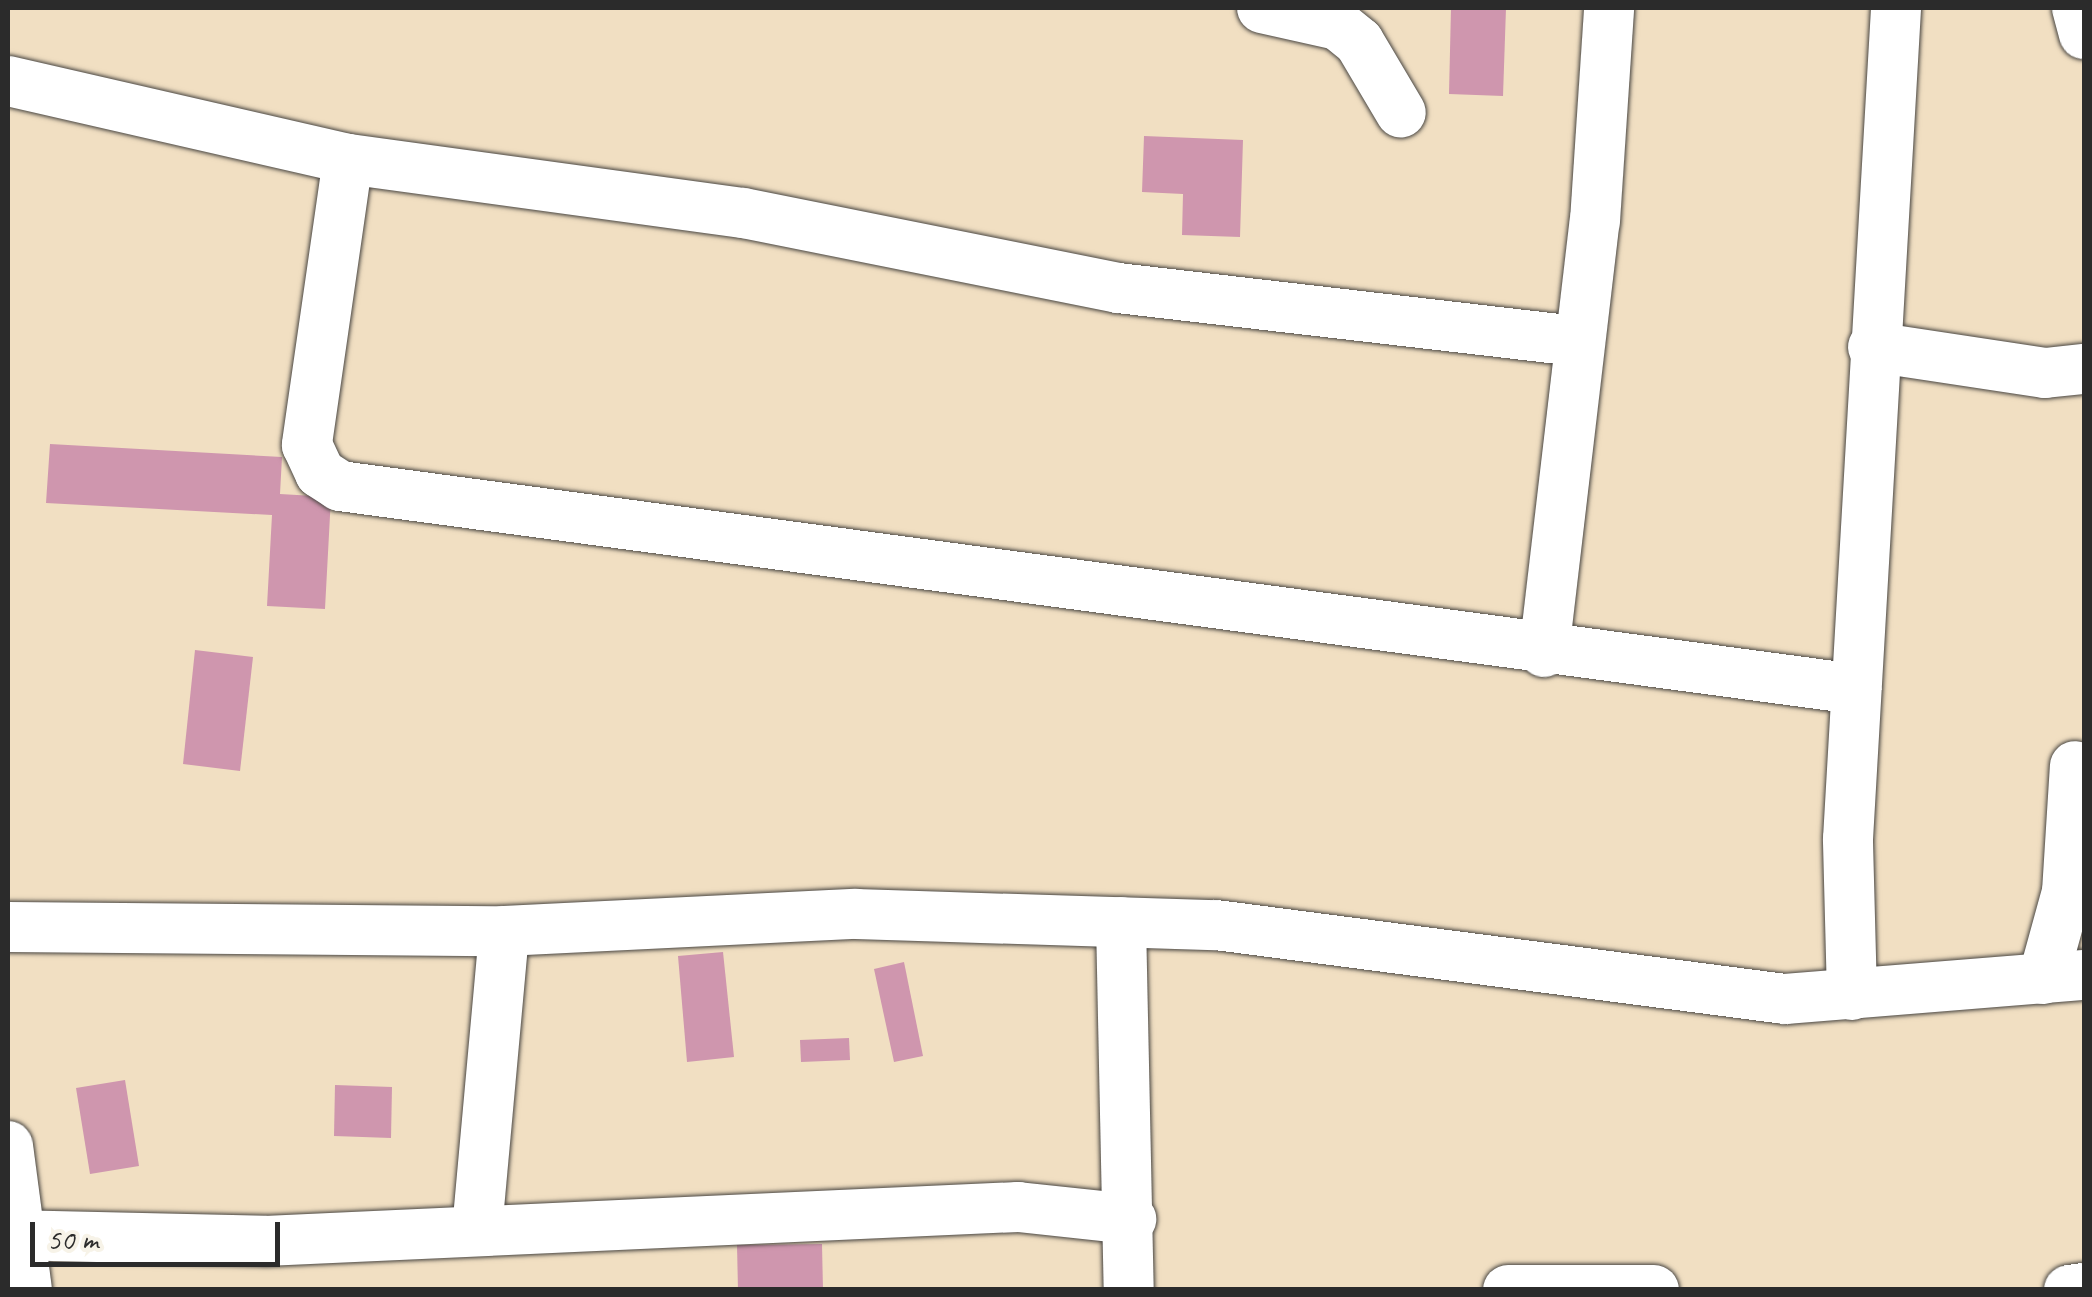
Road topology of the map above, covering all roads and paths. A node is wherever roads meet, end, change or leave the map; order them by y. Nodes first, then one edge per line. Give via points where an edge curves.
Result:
1 (1262, 8) edge
2 (1609, 8) edge
3 (1896, 8) edge
4 (2078, 8) edge
5 (2084, 34) edge
6 (8, 81) edge
7 (1401, 113) dead end
8 (348, 160) junction
9 (1579, 340) junction
10 (1873, 347) junction
11 (2084, 370) edge
12 (1544, 652) junction
13 (1856, 689) junction
14 (2075, 766) dead end
15 (1121, 922) junction
16 (8, 927) edge
17 (504, 932) junction
18 (2064, 977) edge
19 (1852, 995) junction
20 (8, 1146) edge
21 (1131, 1219) junction
22 (477, 1230) junction
23 (13, 1234) edge
24 (2084, 1288) edge
25 (27, 1290) edge
26 (1128, 1290) edge
27 (1508, 1290) edge
28 (1654, 1290) edge
29 (2069, 1290) edge

1 - 7 street via 1338,25 1359,42
2 - 9 street
3 - 10 street
4 - 5 street
6 - 8 street
8 - 9 street via 743,212 1118,288
8 - 12 street via 306,445 340,486 908,557
9 - 12 street
10 - 11 street via 2045,373
10 - 13 street
12 - 13 street
13 - 19 street
14 - 18 street
15 - 17 street via 856,914
15 - 19 street via 1216,925 1688,992
15 - 21 street
16 - 17 street
17 - 22 street
18 - 19 street
20 - 23 street
21 - 22 street via 1018,1207
21 - 26 street
22 - 23 street via 265,1241
23 - 25 street
24 - 29 street
27 - 28 street

